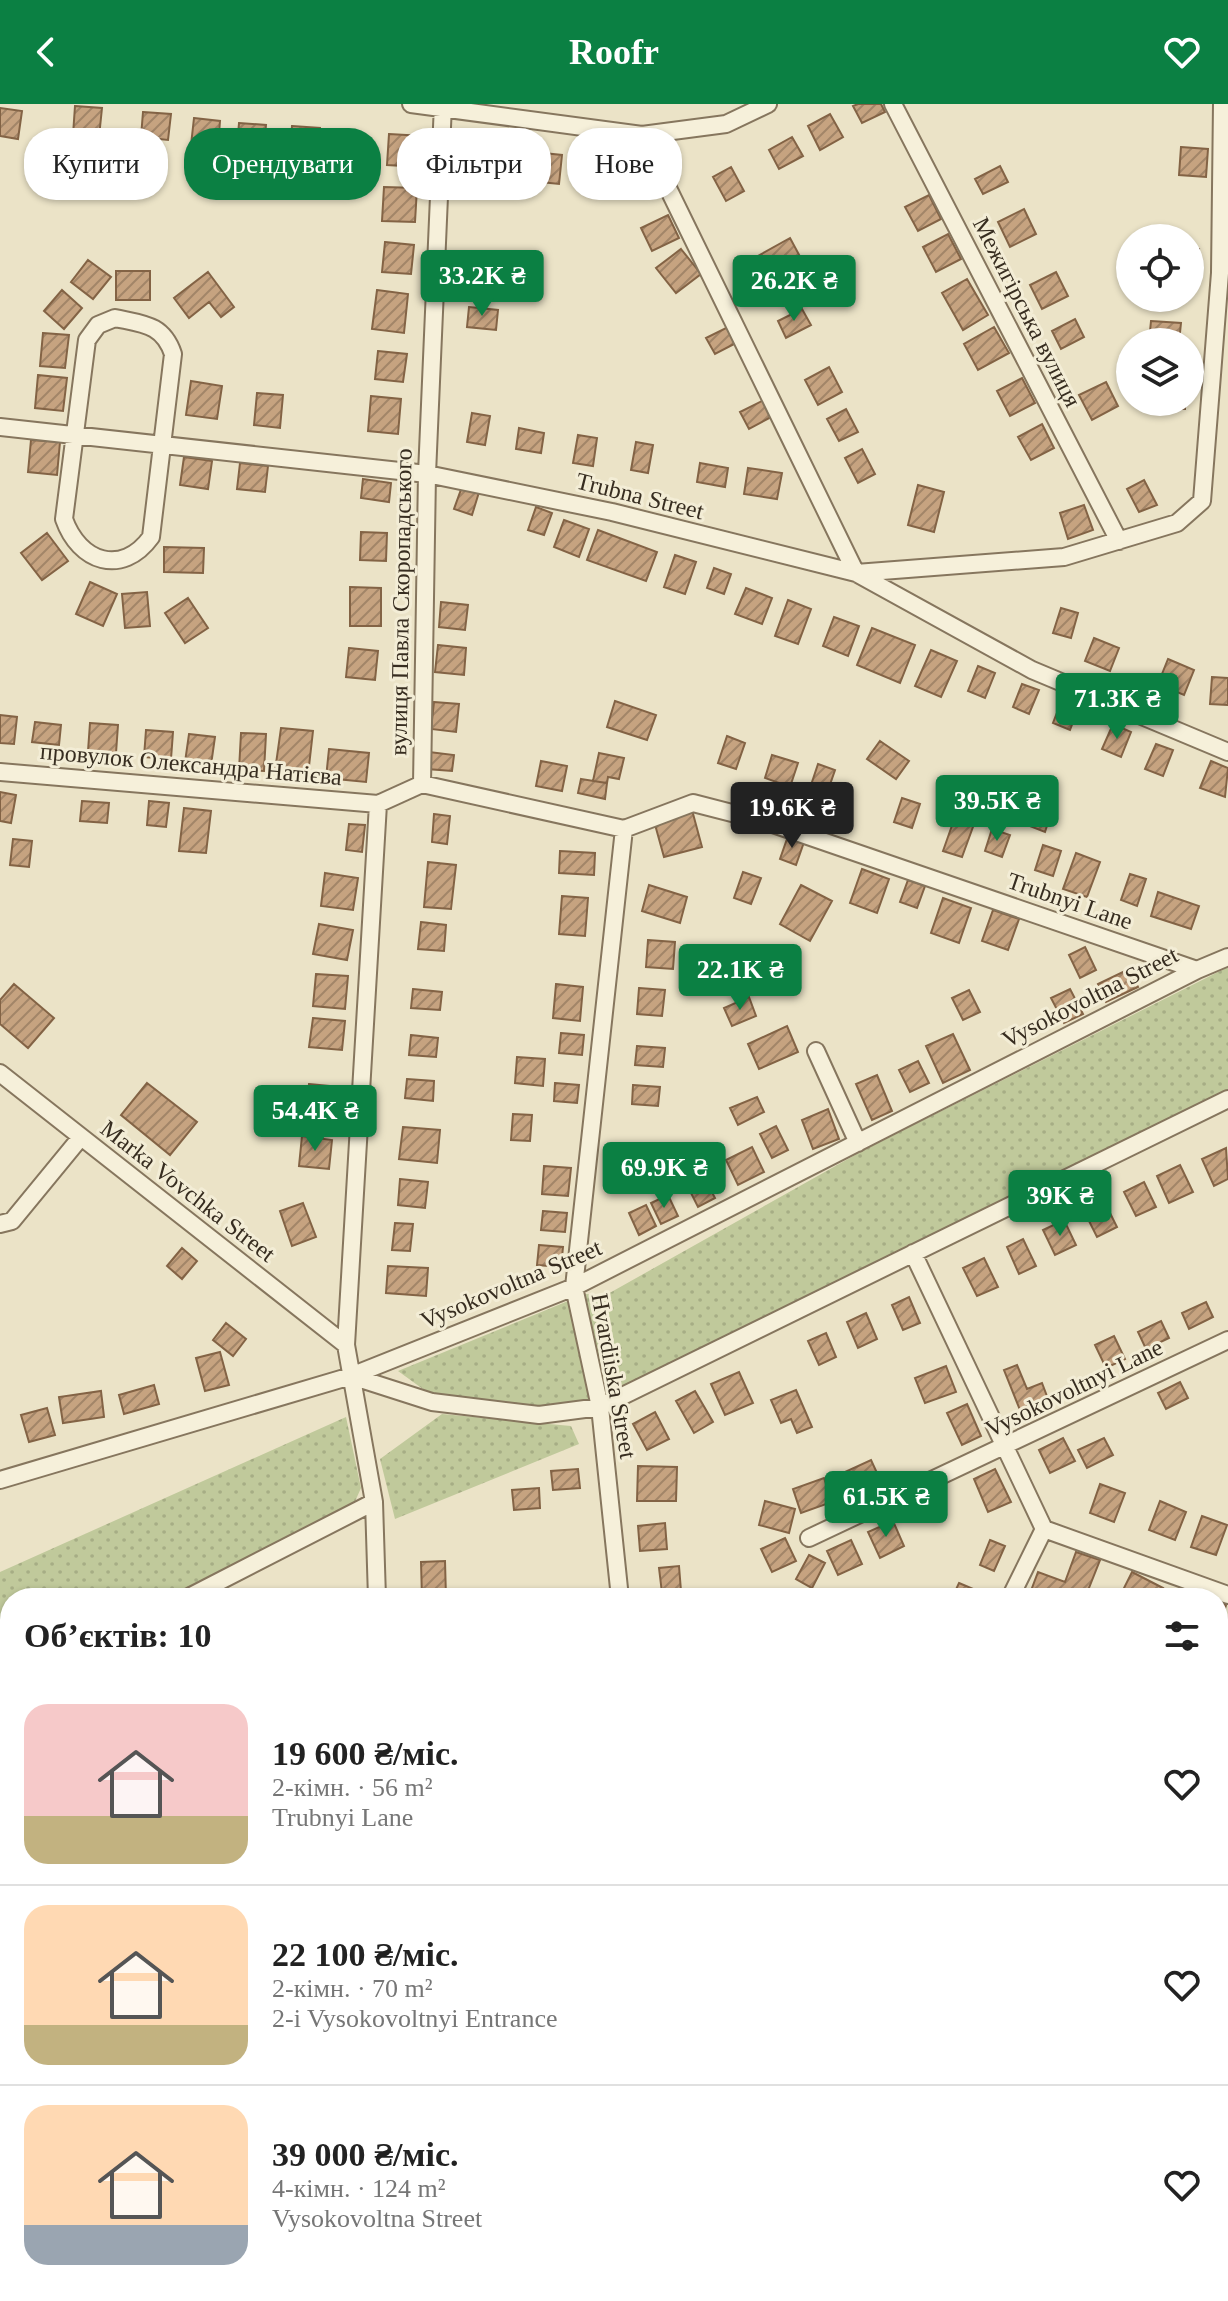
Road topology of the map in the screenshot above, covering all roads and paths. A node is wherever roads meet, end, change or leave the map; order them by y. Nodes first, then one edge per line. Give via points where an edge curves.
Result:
1 (411, 104) edge
2 (768, 104) edge
3 (893, 104) edge
4 (1222, 104) edge
5 (443, 105) edge
6 (596, 128) edge
7 (682, 130) edge
8 (674, 200) edge
9 (0, 427) edge
10 (74, 435) junction
11 (161, 445) junction
12 (427, 474) junction
13 (1119, 541) junction
14 (856, 573) junction
15 (1228, 752) edge
16 (0, 772) edge
17 (422, 784) junction
18 (378, 804) junction
19 (624, 829) junction
20 (1228, 957) edge
21 (1197, 970) junction
22 (816, 1051) dead end
23 (0, 1073) edge
24 (1228, 1099) edge
25 (81, 1137) junction
26 (858, 1143) junction
27 (0, 1224) edge
28 (913, 1253) junction
29 (574, 1287) junction
30 (1228, 1340) edge
31 (346, 1345) junction
32 (351, 1376) junction
33 (600, 1407) junction
34 (1003, 1449) junction
35 (0, 1480) edge
36 (374, 1502) junction
37 (1044, 1529) junction
38 (809, 1538) dead end
39 (206, 1588) edge
40 (377, 1588) edge
41 (619, 1588) edge
42 (1015, 1588) edge
43 (1208, 1588) edge

1 - 5 street
2 - 7 street via 726,124
3 - 13 street, Межигірська вулиця
4 - 13 street via 1220,273 1202,501 1177,523
5 - 6 street
5 - 12 street, вулиця Павла Скоропадського
8 - 14 street
9 - 10 street, Trubna Street
10 - 11 street, Trubna Street
10 - 11 street via 64,519 71,539 85,553 121,560 139,553 151,537
10 - 11 street via 87,340 98,325 115,318 155,326 168,338 173,354
11 - 12 street, Trubna Street
12 - 14 street, Trubna Street via 612,512
12 - 17 street, вулиця Павла Скоропадського
13 - 14 street via 1064,557
14 - 15 street, Trubna Street via 1032,670
16 - 18 street, провулок Олександра Натієва
17 - 18 street, вулиця Павла Скоропадського
17 - 19 street
18 - 31 street
19 - 21 street, Trubnyi Lane via 693,803 767,822
19 - 29 street, Hvardiiska Street
20 - 21 street, Vysokovoltna Street
21 - 26 street, Vysokovoltna Street
22 - 26 street
23 - 25 street, Marka Vovchka Street
24 - 28 street
25 - 27 street via 12,1221
25 - 31 street, Marka Vovchka Street
26 - 29 street, Vysokovoltna Street
28 - 33 street
28 - 34 street
29 - 32 street, Vysokovoltna Street
29 - 33 street, Hvardiiska Street
30 - 34 street, Vysokovoltnyi Lane
31 - 32 street
32 - 33 street via 447,1404 539,1415
32 - 35 street, Vysokovoltna Street
32 - 36 street
33 - 41 street, Hvardiiska Street
34 - 37 street
34 - 38 street, Vysokovoltnyi Lane
36 - 39 street
36 - 40 street
37 - 42 street
37 - 43 street

